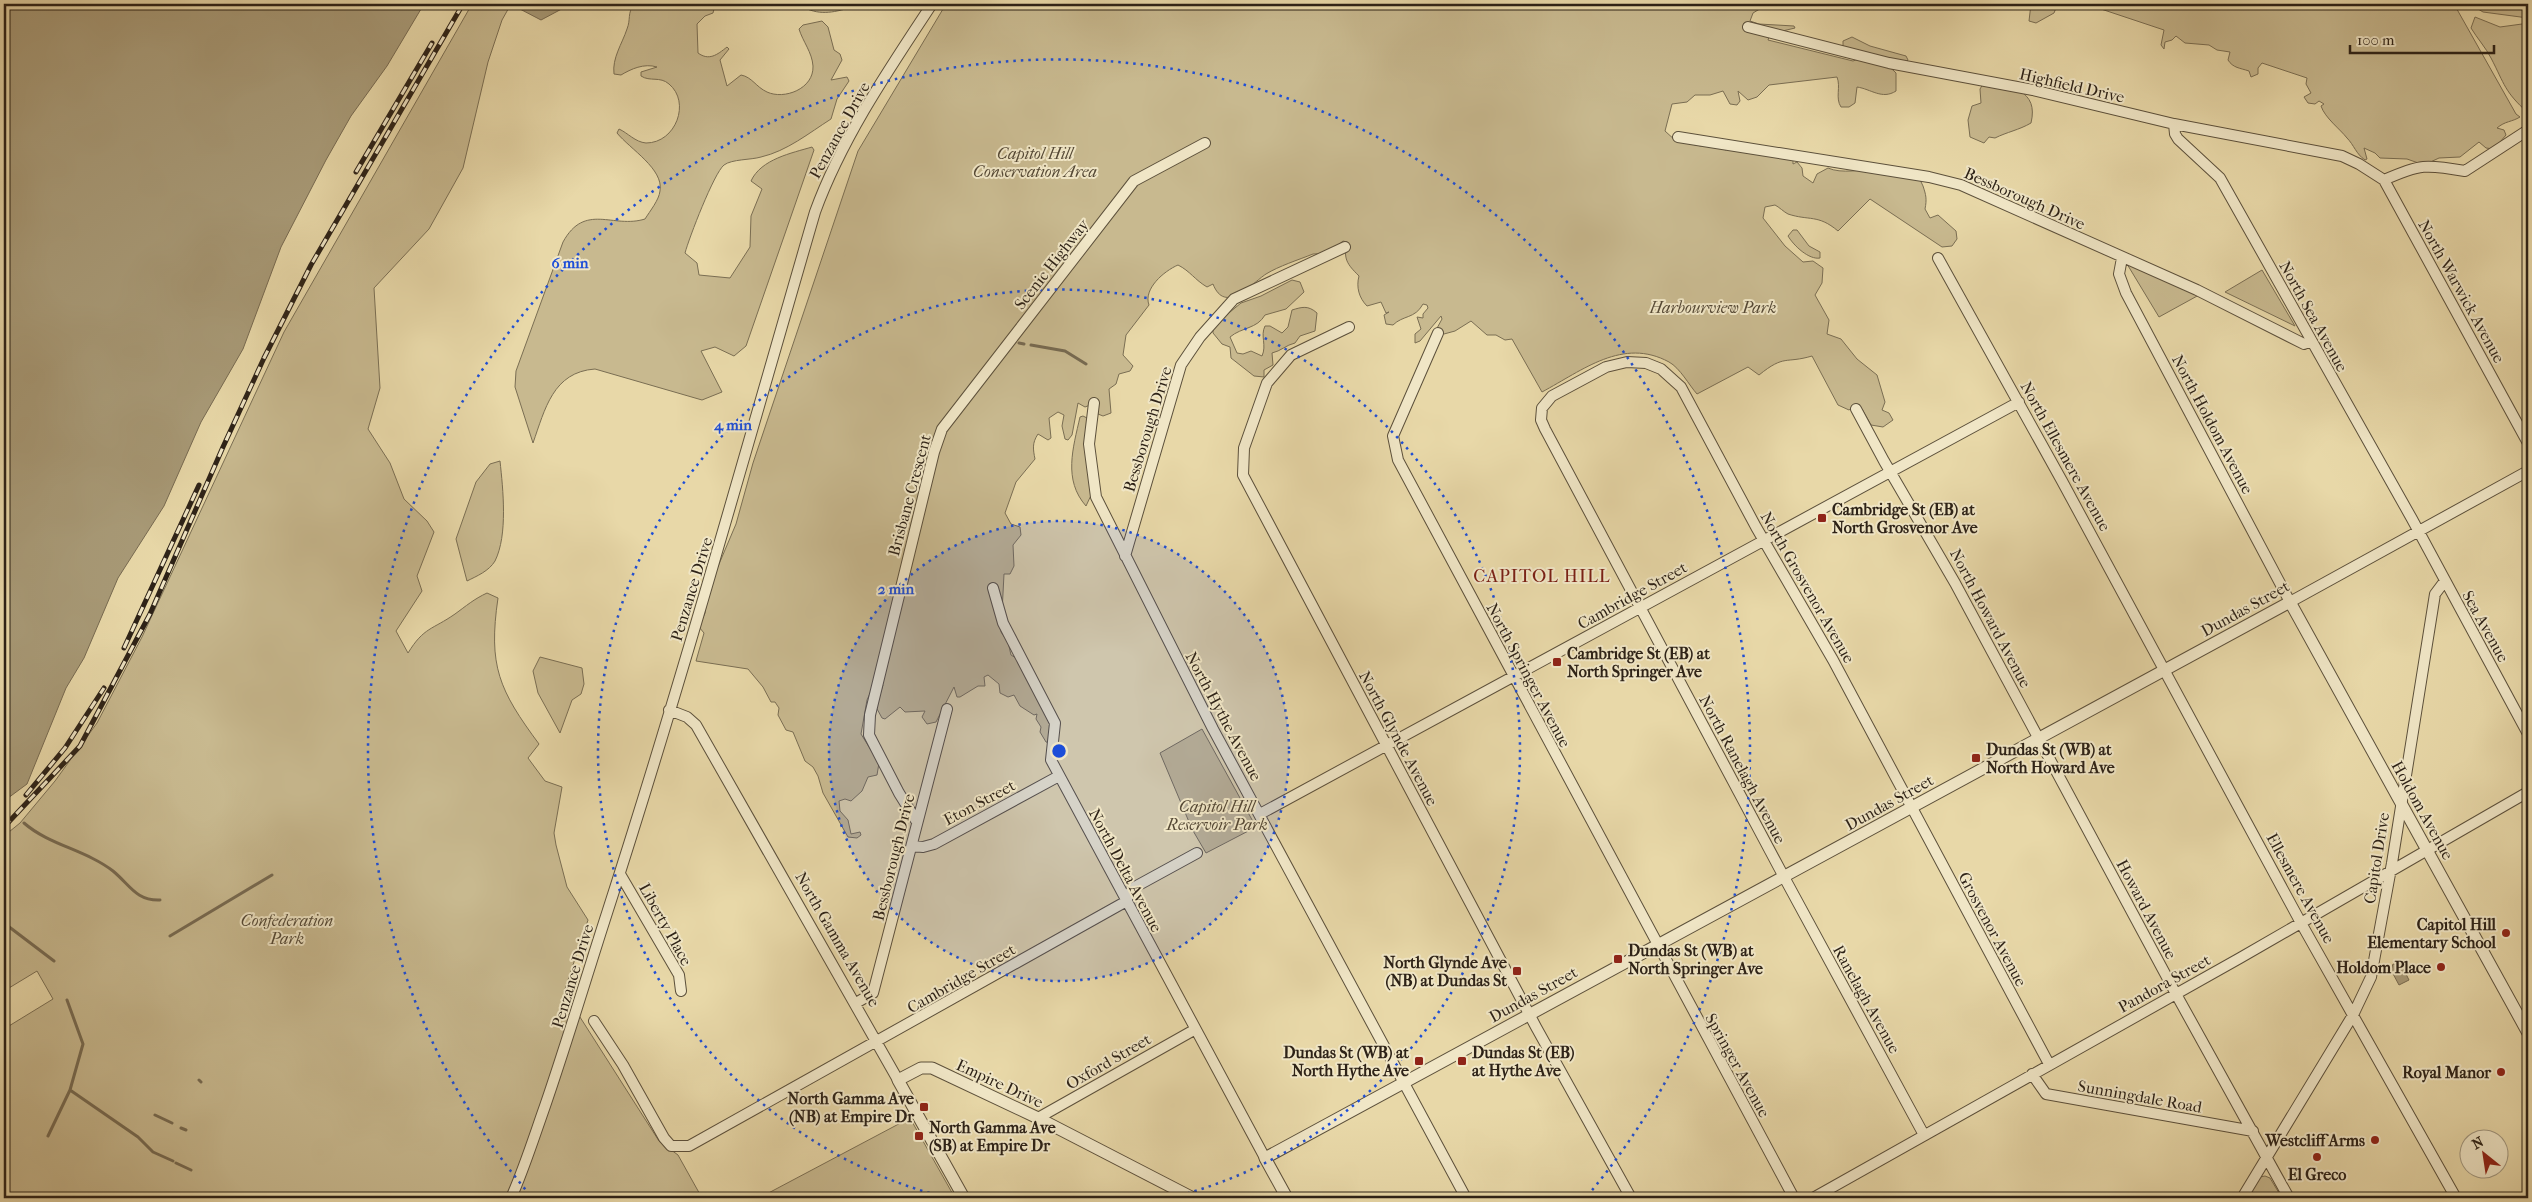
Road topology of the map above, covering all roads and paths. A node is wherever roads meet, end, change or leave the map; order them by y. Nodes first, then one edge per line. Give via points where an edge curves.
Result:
1 (932, 4) edge
2 (1748, 27) dead end
3 (2174, 124) junction
4 (2527, 133) edge
5 (1678, 137) dead end
6 (1205, 142) dead end
7 (2384, 180) junction
8 (1344, 247) dead end
9 (1938, 258) dead end
10 (2122, 258) junction
11 (1350, 327) dead end
12 (1438, 333) dead end
13 (2311, 341) junction
14 (1677, 381) joint
15 (2019, 402) junction
16 (1094, 403) dead end
17 (1856, 409) dead end
18 (942, 429) joint
19 (2528, 443) edge
20 (2528, 471) edge
21 (1891, 472) junction
22 (2419, 532) junction
23 (1764, 540) junction
24 (1125, 556) junction
25 (2444, 582) junction
26 (994, 588) dead end
27 (2290, 602) junction
28 (1640, 608) junction
29 (2166, 670) junction
30 (1513, 677) junction
31 (947, 709) dead end
32 (669, 710) junction
33 (2528, 734) edge
34 (2038, 738) junction
35 (1387, 745) junction
36 (1059, 776) junction
37 (2528, 792) edge
38 (2400, 803) junction
39 (1911, 808) junction
40 (1260, 814) junction
41 (917, 822) junction
42 (912, 846) junction
43 (2427, 851) junction
44 (1197, 853) dead end
45 (2390, 872) junction
46 (620, 874) junction
47 (1784, 878) junction
48 (1125, 902) junction
49 (2302, 923) junction
50 (1656, 945) junction
51 (681, 991) dead end
52 (2176, 994) junction
53 (856, 1003) junction
54 (1530, 1014) junction
55 (2353, 1015) junction
56 (594, 1021) dead end
57 (1194, 1030) junction
58 (2528, 1033) edge
59 (878, 1042) junction
60 (2049, 1064) junction
61 (2032, 1074) junction
62 (898, 1080) junction
63 (1404, 1083) junction
64 (1038, 1118) junction
65 (2253, 1131) junction
66 (1924, 1136) junction
67 (2267, 1157) junction
68 (1265, 1158) junction
69 (510, 1198) edge
70 (964, 1198) edge
71 (1193, 1198) edge
72 (1287, 1198) edge
73 (1466, 1198) edge
74 (1631, 1198) edge
75 (1794, 1198) edge
76 (1813, 1198) edge
77 (2242, 1198) edge
78 (2289, 1198) edge
79 (2456, 1198) edge

1 - 32 street, Penzance Drive via 829,174 812,221 721,543
2 - 3 street, Highfield Drive via 1889,63 2033,90
3 - 7 street, Highfield Drive via 2342,156
3 - 13 street, North Sea Avenue via 2174,134 2178,139 2220,178
4 - 7 street via 2465,171 2434,166 2413,167
5 - 10 street, Bessborough Drive via 1929,177 1961,185
6 - 18 street, Scenic Highway via 1134,181
7 - 19 street, North Warwick Avenue
8 - 24 street, Bessborough Drive via 1234,299 1181,364
9 - 15 street, North Ellesmere Avenue
10 - 13 street, Bessborough Drive via 2197,290 2304,344
10 - 27 street, North Holdom Avenue via 2119,274 2126,293
11 - 35 street, North Glynde Avenue via 1291,355 1267,383 1244,448 1244,475
12 - 30 street, North Springer Avenue via 1393,436 1398,460
13 - 22 street, North Sea Avenue
14 - 23 street, North Grosvenor Avenue
14 - 28 street, North Ranelagh Avenue via 1646,363 1618,364 1606,367 1552,396 1542,408 1545,429
15 - 21 street, Cambridge Street
15 - 29 street, North Ellesmere Avenue
16 - 24 street, North Hythe Avenue via 1089,444 1096,497
17 - 21 street, North Howard Avenue
18 - 41 street, Brisbane Crescent via 870,715 869,735
20 - 22 street, Dundas Street
21 - 23 street, Cambridge Street
21 - 34 street, North Howard Avenue via 1956,583
22 - 25 street, Sea Avenue
22 - 27 street, Dundas Street
23 - 28 street, Cambridge Street
23 - 39 street, North Grosvenor Avenue via 1833,660
24 - 40 street, North Hythe Avenue
25 - 33 street, Sea Avenue
25 - 38 street, Capitol Drive via 2435,594
26 - 36 street, North Delta Avenue via 1003,623 1055,723 1050,760
27 - 29 street, Dundas Street
27 - 38 street, Holdom Avenue
28 - 30 street, Cambridge Street
28 - 47 street, North Ranelagh Avenue
29 - 34 street, Dundas Street
29 - 49 street, Ellesmere Avenue
30 - 35 street, Cambridge Street
30 - 50 street, North Springer Avenue
31 - 41 street, Bessborough Drive
32 - 46 street, Penzance Drive
32 - 53 street, North Gamma Avenue via 696,725
34 - 39 street, Dundas Street
34 - 52 street, Howard Avenue
35 - 40 street, Cambridge Street
35 - 54 street, North Glynde Avenue
36 - 42 street, Eton Street via 934,844
36 - 48 street, North Delta Avenue
37 - 43 street, Pandora Street
38 - 43 street, Holdom Avenue
38 - 45 street, Capitol Drive
39 - 47 street, Dundas Street
39 - 60 street, Grosvenor Avenue
40 - 63 street, North Hythe Avenue
41 - 42 street, Bessborough Drive
42 - 53 street, Bessborough Drive via 873,993
43 - 45 street, Pandora Street
43 - 58 street, Holdom Avenue
44 - 48 street, Cambridge Street via 1133,888
45 - 49 street, Pandora Street
45 - 55 street, Capitol Drive via 2371,977
46 - 51 street, Liberty Place via 679,975
46 - 69 street, Penzance Drive via 575,1020
47 - 50 street, Dundas Street
47 - 66 street, Ranelagh Avenue
48 - 57 street, North Delta Avenue
48 - 59 street, Cambridge Street
49 - 52 street, Pandora Street
49 - 55 street, Ellesmere Avenue
50 - 54 street, Dundas Street
50 - 75 street, Springer Avenue
52 - 60 street, Pandora Street
52 - 65 street, Howard Avenue
53 - 59 street, North Gamma Avenue
54 - 63 street, Dundas Street
54 - 74 street, North Glynde Avenue
55 - 67 street, Capitol Drive
55 - 79 street, Ellesmere Avenue
56 - 59 street, Cambridge Street via 664,1138 671,1146 680,1148 697,1143
57 - 64 street, Oxford Street
57 - 68 street, North Delta Avenue
59 - 62 street, North Gamma Avenue
60 - 61 street, Pandora Street
61 - 65 street, Sunningdale Road via 2046,1094
61 - 66 street, Pandora Street
62 - 64 street, Empire Drive via 921,1068 932,1068
62 - 70 street, North Gamma Avenue
63 - 68 street, Dundas Street
63 - 73 street, North Hythe Avenue
64 - 71 street, Empire Drive
65 - 67 street, Howard Avenue
66 - 76 street, Pandora Street
67 - 77 street, Capitol Drive
67 - 78 street, Howard Avenue
68 - 72 street

